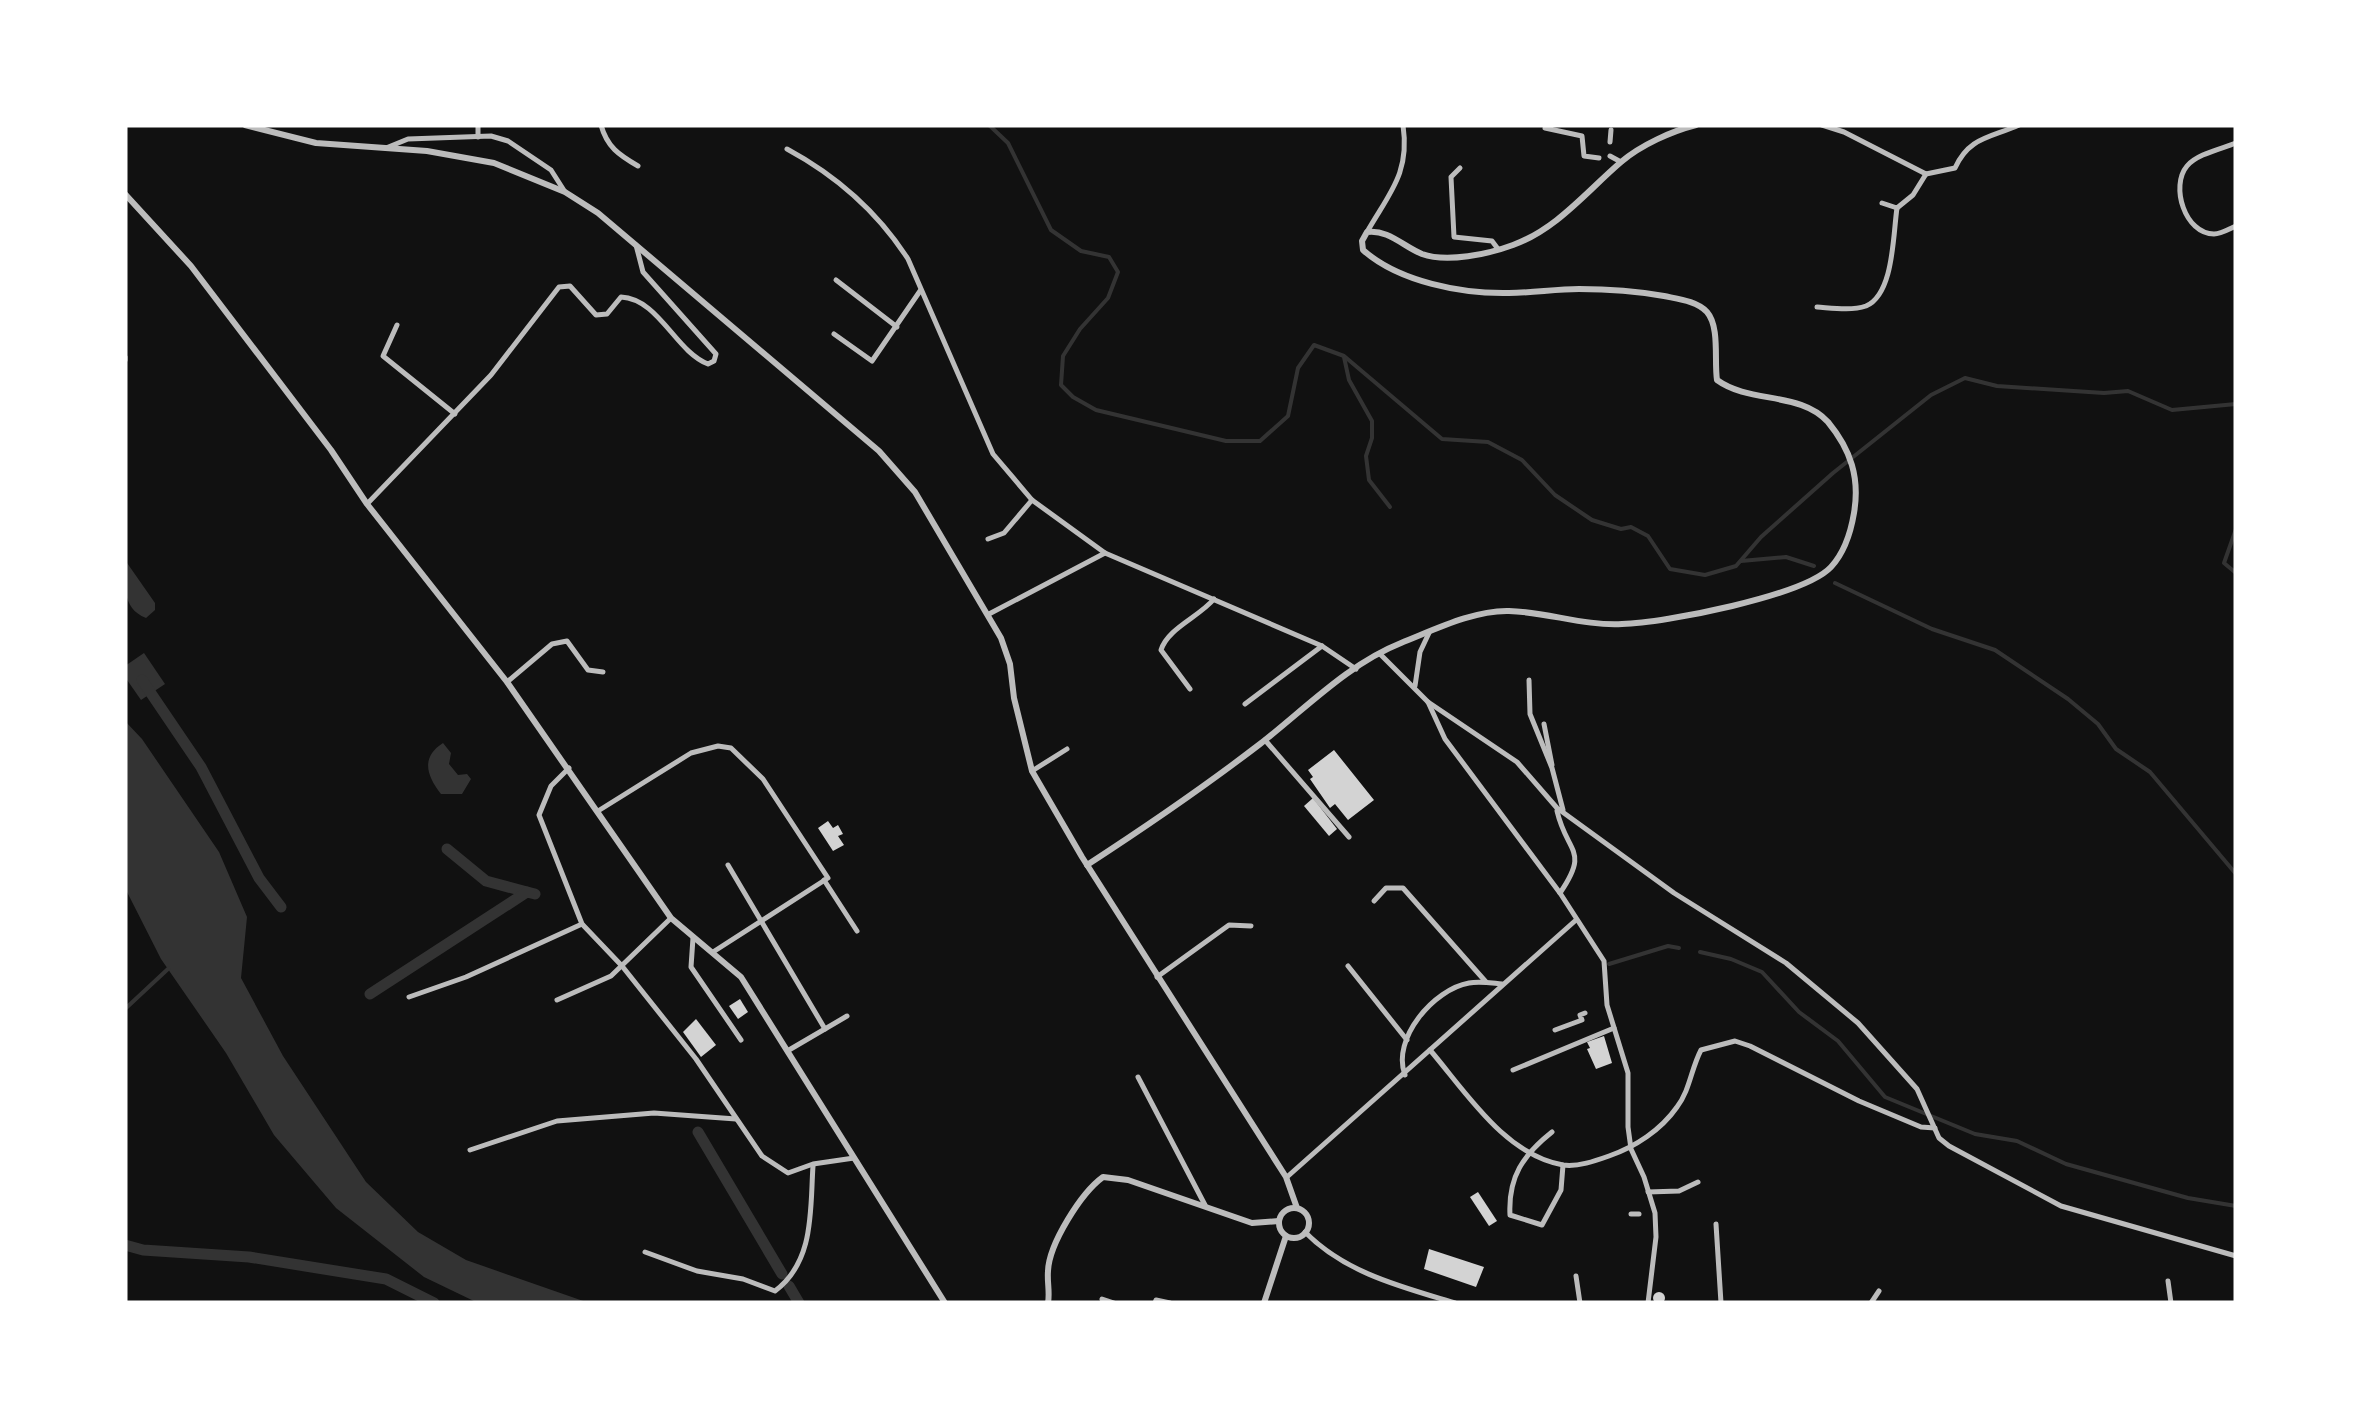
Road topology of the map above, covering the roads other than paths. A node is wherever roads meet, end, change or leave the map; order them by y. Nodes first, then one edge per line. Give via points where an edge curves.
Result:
1 (245, 125) edge
2 (478, 125) edge
3 (601, 125) edge
4 (1403, 125) edge
5 (1696, 125) edge
6 (1822, 125) edge
7 (2019, 125) edge
8 (1545, 128) dead end
9 (1611, 130) dead end
10 (478, 137) junction
11 (2236, 143) edge
12 (383, 149) junction
13 (788, 149) dead end
14 (1599, 158) dead end
15 (1620, 162) junction
16 (638, 166) dead end
17 (1460, 168) dead end
18 (1926, 174) junction
19 (565, 192) junction
20 (125, 194) edge
21 (1882, 203) dead end
22 (1897, 208) junction
23 (2236, 226) edge
24 (1367, 232) junction
25 (635, 242) junction
26 (1498, 249) junction
27 (836, 280) dead end
28 (920, 290) junction
29 (1816, 307) dead end
30 (397, 325) dead end
31 (897, 327) junction
32 (834, 334) dead end
33 (455, 415) junction
34 (1032, 500) junction
35 (366, 504) junction
36 (988, 540) dead end
37 (1105, 552) junction
38 (1214, 599) junction
39 (989, 614) junction
40 (1430, 633) junction
41 (1322, 646) junction
42 (1380, 654) junction
43 (1356, 669) junction
44 (604, 672) dead end
45 (1529, 680) dead end
46 (506, 682) junction
47 (1190, 689) dead end
48 (1416, 689) junction
49 (1428, 702) junction
50 (1244, 704) dead end
51 (1544, 724) dead end
52 (1265, 740) junction
53 (1067, 750) dead end
54 (569, 768) junction
55 (1552, 768) junction
56 (1032, 772) junction
57 (1556, 808) junction
58 (598, 811) junction
59 (1564, 813) junction
60 (1348, 837) dead end
61 (728, 865) dead end
62 (1087, 865) junction
63 (824, 880) junction
64 (1560, 893) junction
65 (1374, 901) dead end
66 (671, 918) junction
67 (762, 920) junction
68 (1576, 920) junction
69 (582, 924) junction
70 (1251, 926) dead end
71 (857, 932) dead end
72 (693, 938) junction
73 (713, 952) junction
74 (622, 966) junction
75 (1348, 966) dead end
76 (1157, 976) junction
77 (1486, 982) junction
78 (1502, 984) junction
79 (409, 997) dead end
80 (557, 1000) dead end
81 (1585, 1013) dead end
82 (847, 1016) dead end
83 (825, 1028) junction
84 (1614, 1028) junction
85 (1555, 1030) dead end
86 (740, 1040) dead end
87 (1408, 1040) junction
88 (789, 1050) junction
89 (1430, 1050) junction
90 (1513, 1070) dead end
91 (1404, 1075) junction
92 (1138, 1077) dead end
93 (736, 1119) junction
94 (1935, 1128) junction
95 (1552, 1132) dead end
96 (1631, 1148) junction
97 (470, 1150) dead end
98 (1528, 1151) junction
99 (854, 1158) junction
100 (813, 1164) junction
101 (1563, 1165) junction
102 (1286, 1177) junction
103 (1698, 1182) dead end
104 (1648, 1192) junction
105 (1207, 1208) junction
106 (1297, 1208) junction
107 (1279, 1222) junction
108 (1716, 1224) dead end
109 (1305, 1232) junction
110 (1286, 1236) junction
111 (645, 1252) dead end
112 (2236, 1256) edge
113 (1576, 1276) dead end
114 (2168, 1281) dead end
115 (1878, 1291) dead end
116 (1102, 1300) dead end
117 (945, 1303) edge
118 (1048, 1303) edge
119 (1114, 1303) edge
120 (1156, 1303) edge
121 (1170, 1303) edge
122 (1264, 1303) edge
123 (1456, 1303) edge
124 (1580, 1303) edge
125 (1648, 1303) edge
126 (1721, 1303) edge
127 (1870, 1303) edge
128 (2171, 1303) edge

1 - 12 street via 316,143
2 - 10 street
3 - 16 street via 614,152
4 - 24 street via 1402,174
5 - 15 street
6 - 18 street
7 - 18 street via 1964,149 1955,168
8 - 14 street via 1582,136 1584,156
9 - 15 street via 1611,150
10 - 12 street via 408,138
10 - 19 street via 508,141 552,170
11 - 23 street via 2193,160 2179,190 2188,216 2203,231 2218,234
12 - 19 street via 494,164
13 - 28 street via 867,206 908,258
15 - 26 street via 1539,232
17 - 26 street via 1452,177 1454,237 1492,240
18 - 22 street
19 - 25 street
20 - 35 street via 191,266
21 - 22 street
22 - 29 street via 1889,272 1877,298 1853,308
24 - 26 street via 1386,234 1426,256
24 - 40 street via 1363,250 1375,260 1437,284 1507,293 1641,292 1706,310 1718,380 1731,390 1814,410 1845,447 1858,488 1842,551 1804,585 1662,621 1620,624 1508,611
25 - 33 street via 643,272 716,354 714,361 698,360 654,313 629,297 596,316 570,286 559,286
25 - 39 street via 879,451 915,492
27 - 31 street
28 - 31 street
28 - 34 street via 992,454
30 - 33 street via 382,356
31 - 32 street via 872,361
33 - 35 street
34 - 36 street via 1004,533
34 - 37 street
35 - 46 street
37 - 38 street
37 - 39 street
38 - 41 street
38 - 47 street via 1164,640 1161,650
39 - 56 street via 1010,664
40 - 42 street
40 - 48 street via 1414,675
41 - 43 street
41 - 50 street
42 - 43 street
42 - 48 street
43 - 52 street
44 - 46 street via 588,670 566,641 552,644
45 - 55 street via 1530,714
46 - 54 street
48 - 49 street
49 - 57 street via 1517,762
49 - 64 street via 1445,739
51 - 55 street
52 - 60 street
52 - 62 street
53 - 56 street
54 - 58 street
54 - 69 street via 551,786 539,815
55 - 59 street
56 - 62 street
57 - 59 street
57 - 64 street via 1577,859
58 - 63 street via 691,754 731,748 763,779
58 - 66 street
59 - 94 street via 1786,963 1858,1023 1918,1089
61 - 67 street
62 - 76 street
63 - 67 street
63 - 71 street
64 - 68 street
65 - 77 street via 1386,888 1403,888
66 - 72 street
66 - 74 street
67 - 73 street
67 - 83 street
68 - 78 street
68 - 84 street via 1604,961 1603,1006
69 - 74 street
69 - 79 street
70 - 76 street via 1229,924
72 - 73 street
72 - 86 street via 692,967
73 - 88 street via 740,977
74 - 80 street
74 - 93 street
75 - 87 street
76 - 102 street
77 - 78 street
77 - 87 street via 1438,998
78 - 89 street
81 - 85 street
82 - 83 street
83 - 88 street
84 - 90 street
84 - 96 street via 1628,1073
87 - 91 street
88 - 99 street
89 - 91 street
89 - 98 street
91 - 102 street
92 - 105 street
93 - 97 street via 654,1114 573,1120
93 - 100 street via 762,1156 788,1173
94 - 96 street via 1921,1128 1735,1041 1701,1050 1674,1113
94 - 112 street via 1950,1146 2061,1206
95 - 98 street
96 - 101 street
96 - 104 street
98 - 101 street
98 - 101 street via 1508,1193 1510,1215 1542,1225 1561,1190
99 - 100 street
99 - 117 street
100 - 111 street via 808,1233 786,1283 775,1290
102 - 106 street
103 - 104 street via 1680,1191
104 - 125 street via 1656,1237
105 - 107 street via 1252,1223
105 - 118 street via 1103,1177 1078,1203 1056,1245
106 - 107 street via 1287,1209
106 - 109 street via 1308,1218
107 - 110 street
108 - 126 street
109 - 110 street
109 - 123 street via 1336,1258
110 - 122 street
113 - 124 street
114 - 128 street
115 - 127 street
116 - 119 street
120 - 121 street

